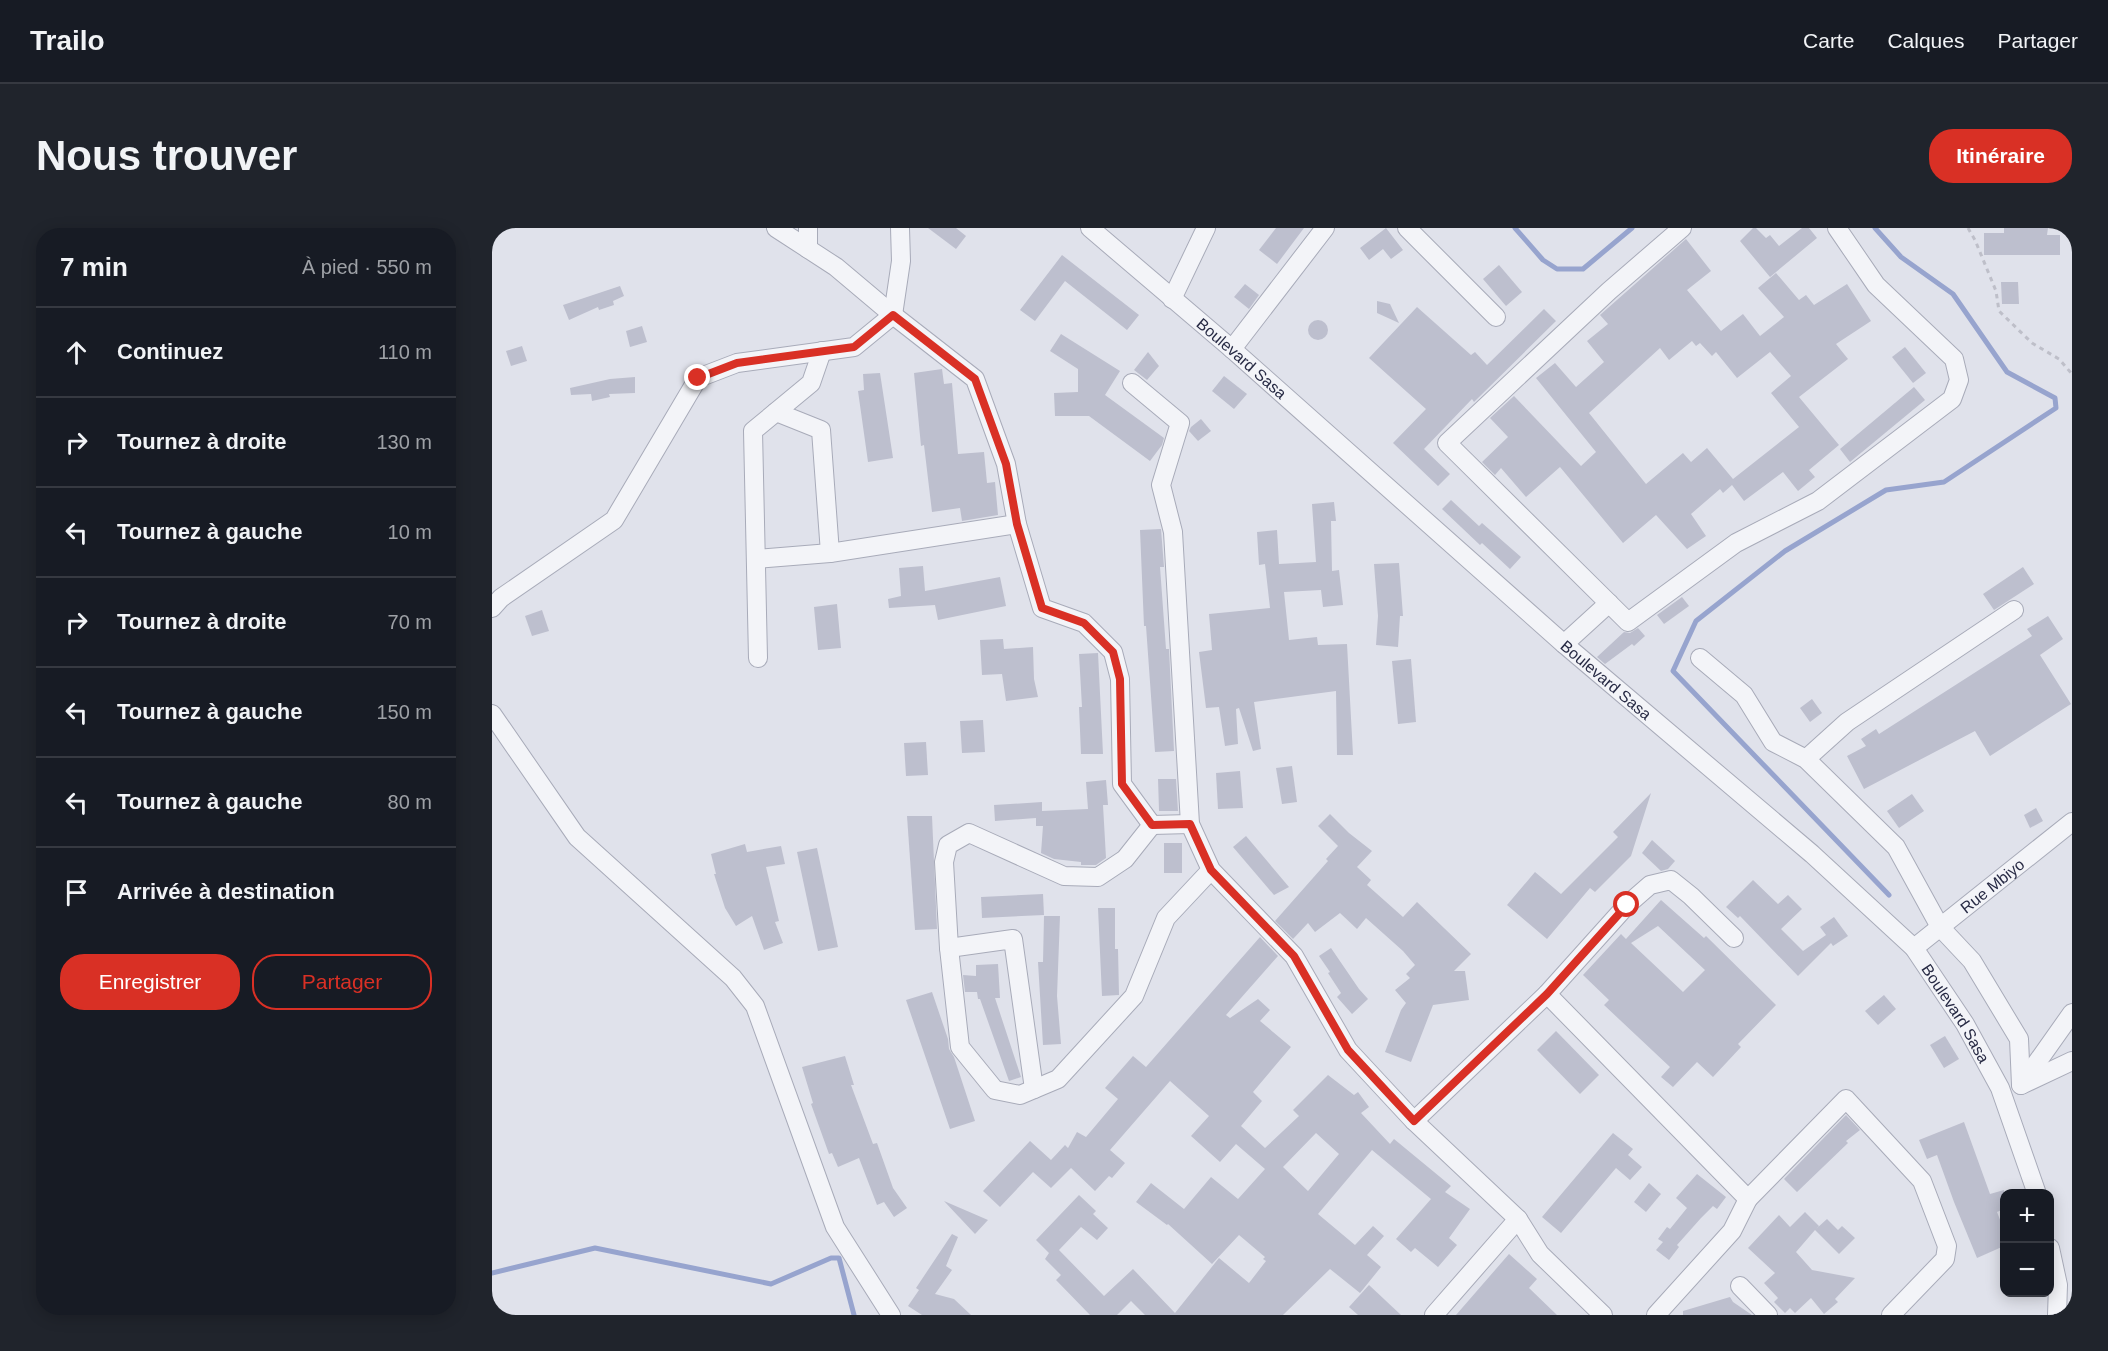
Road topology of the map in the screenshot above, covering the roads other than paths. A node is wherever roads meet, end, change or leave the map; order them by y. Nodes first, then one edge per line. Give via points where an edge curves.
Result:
1 (776, 228) edge
2 (808, 228) edge
3 (900, 228) edge
4 (1090, 228) edge
5 (1206, 228) edge
6 (1324, 228) edge
7 (1407, 228) edge
8 (1682, 228) edge
9 (1837, 228) edge
10 (808, 249) junction
11 (1172, 299) junction
12 (893, 315) junction
13 (1496, 317) dead end
14 (1232, 349) junction
15 (822, 351) junction
16 (1132, 383) dead end
17 (776, 412) junction
18 (1017, 524) junction
19 (830, 553) junction
20 (756, 559) junction
21 (1609, 603) junction
22 (492, 608) edge
23 (2014, 610) dead end
24 (1564, 644) junction
25 (758, 658) dead end
26 (1700, 658) dead end
27 (492, 714) edge
28 (1806, 759) junction
29 (2072, 822) edge
30 (1190, 824) junction
31 (1152, 825) junction
32 (1211, 870) junction
33 (1940, 927) junction
34 (1734, 938) dead end
35 (949, 948) junction
36 (1914, 948) junction
37 (1547, 994) junction
38 (2072, 1013) edge
39 (2072, 1061) edge
40 (2021, 1085) junction
41 (2000, 1088) junction
42 (1034, 1089) junction
43 (1414, 1121) junction
44 (2035, 1189) edge
45 (1748, 1198) junction
46 (1518, 1219) junction
47 (2054, 1269) edge
48 (1740, 1286) dead end
49 (891, 1315) edge
50 (1434, 1315) edge
51 (1603, 1315) edge
52 (1656, 1315) edge
53 (1768, 1315) edge
54 (1891, 1315) edge
55 (2057, 1315) edge

1 - 10 street
2 - 10 street
3 - 12 street via 901,261
4 - 11 street, Boulevard Sasa
5 - 11 street
6 - 14 street
7 - 13 street
8 - 21 street via 1447,442
9 - 21 street via 1876,285 1954,359 1959,380 1952,399 1818,501 1736,543 1628,622
10 - 12 street
11 - 14 street, Boulevard Sasa
12 - 15 street via 854,347
12 - 18 street via 975,379 1006,464
14 - 24 street, Boulevard Sasa
15 - 17 street via 811,383
15 - 22 street via 737,363 698,378 614,520
16 - 30 street via 1180,423 1161,485 1173,532
17 - 19 street via 821,430
17 - 20 street via 753,431
18 - 19 street
18 - 31 street via 1042,608 1084,623 1113,652 1120,679 1122,784
19 - 20 street
20 - 25 street
21 - 24 street
23 - 28 street via 1847,722
24 - 36 street, Boulevard Sasa via 1812,854
26 - 28 street via 1744,695 1773,742
27 - 49 street via 577,837 733,978 755,1006 835,1227
28 - 33 street via 1896,847
29 - 33 street, Rue Mbiyo
30 - 31 street
30 - 32 street
31 - 35 street via 1125,859 1098,877 1064,876 969,833 948,845 944,862
32 - 42 street via 1166,918 1134,996 1058,1079
32 - 43 street via 1294,956 1348,1050
33 - 36 street, Rue Mbiyo
33 - 40 street via 1972,961 2019,1039
34 - 37 street via 1671,880 1650,885
35 - 42 street via 960,1047 995,1090 1020,1095
35 - 42 street via 1013,939
36 - 41 street, Boulevard Sasa via 1965,1024
37 - 43 street
37 - 45 street
38 - 40 street
39 - 40 street
40 - 41 street
41 - 44 street, Boulevard Sasa
43 - 46 street
45 - 52 street via 1732,1231
45 - 54 street via 1846,1099 1922,1181 1947,1246 1945,1259
46 - 50 street
46 - 51 street via 1540,1254
47 - 55 street
48 - 53 street

